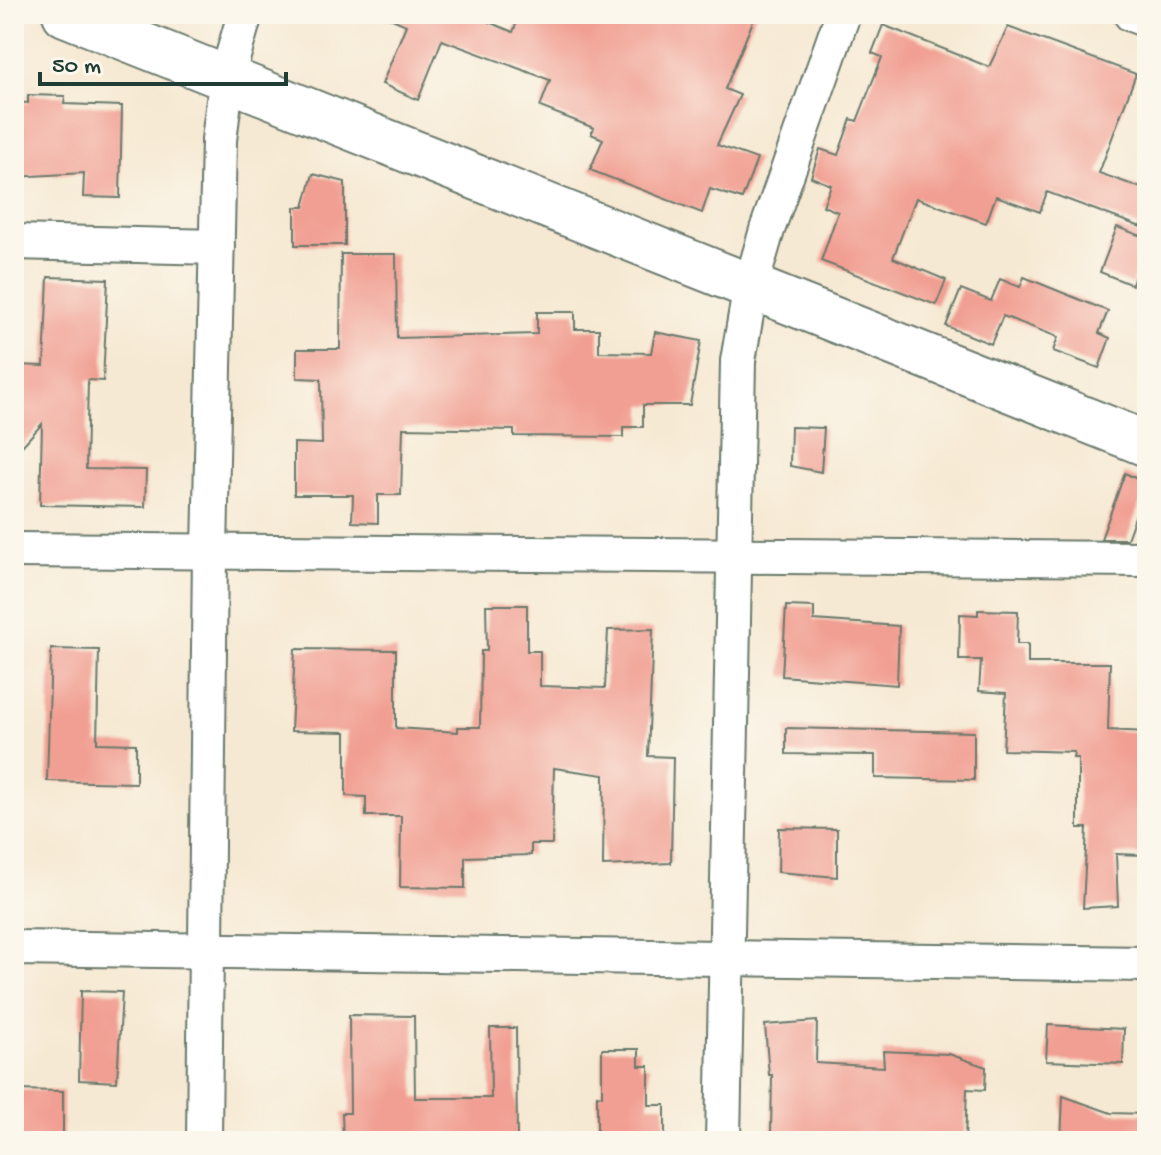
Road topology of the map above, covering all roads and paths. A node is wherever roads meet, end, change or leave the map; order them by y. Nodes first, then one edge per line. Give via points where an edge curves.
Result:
1 (65, 14) edge
2 (245, 14) edge
3 (843, 14) edge
4 (1131, 14) edge
5 (1147, 20) edge
6 (227, 77) junction
7 (14, 242) edge
8 (217, 247) junction
9 (751, 285) junction
10 (1147, 444) edge
11 (14, 550) edge
12 (210, 550) junction
13 (732, 553) junction
14 (1147, 559) edge
15 (14, 948) edge
16 (206, 949) junction
17 (728, 957) junction
18 (1147, 964) edge
19 (204, 1141) edge
20 (723, 1141) edge

1 - 6 street
2 - 6 street
3 - 9 street
4 - 5 street
6 - 8 street via 219,140
6 - 9 street
7 - 8 street
8 - 12 street
9 - 10 street
9 - 13 street via 738,361
11 - 12 street
12 - 13 street
12 - 16 street
13 - 14 street
13 - 17 street
15 - 16 street
16 - 17 street
16 - 19 street
17 - 18 street
17 - 20 street

